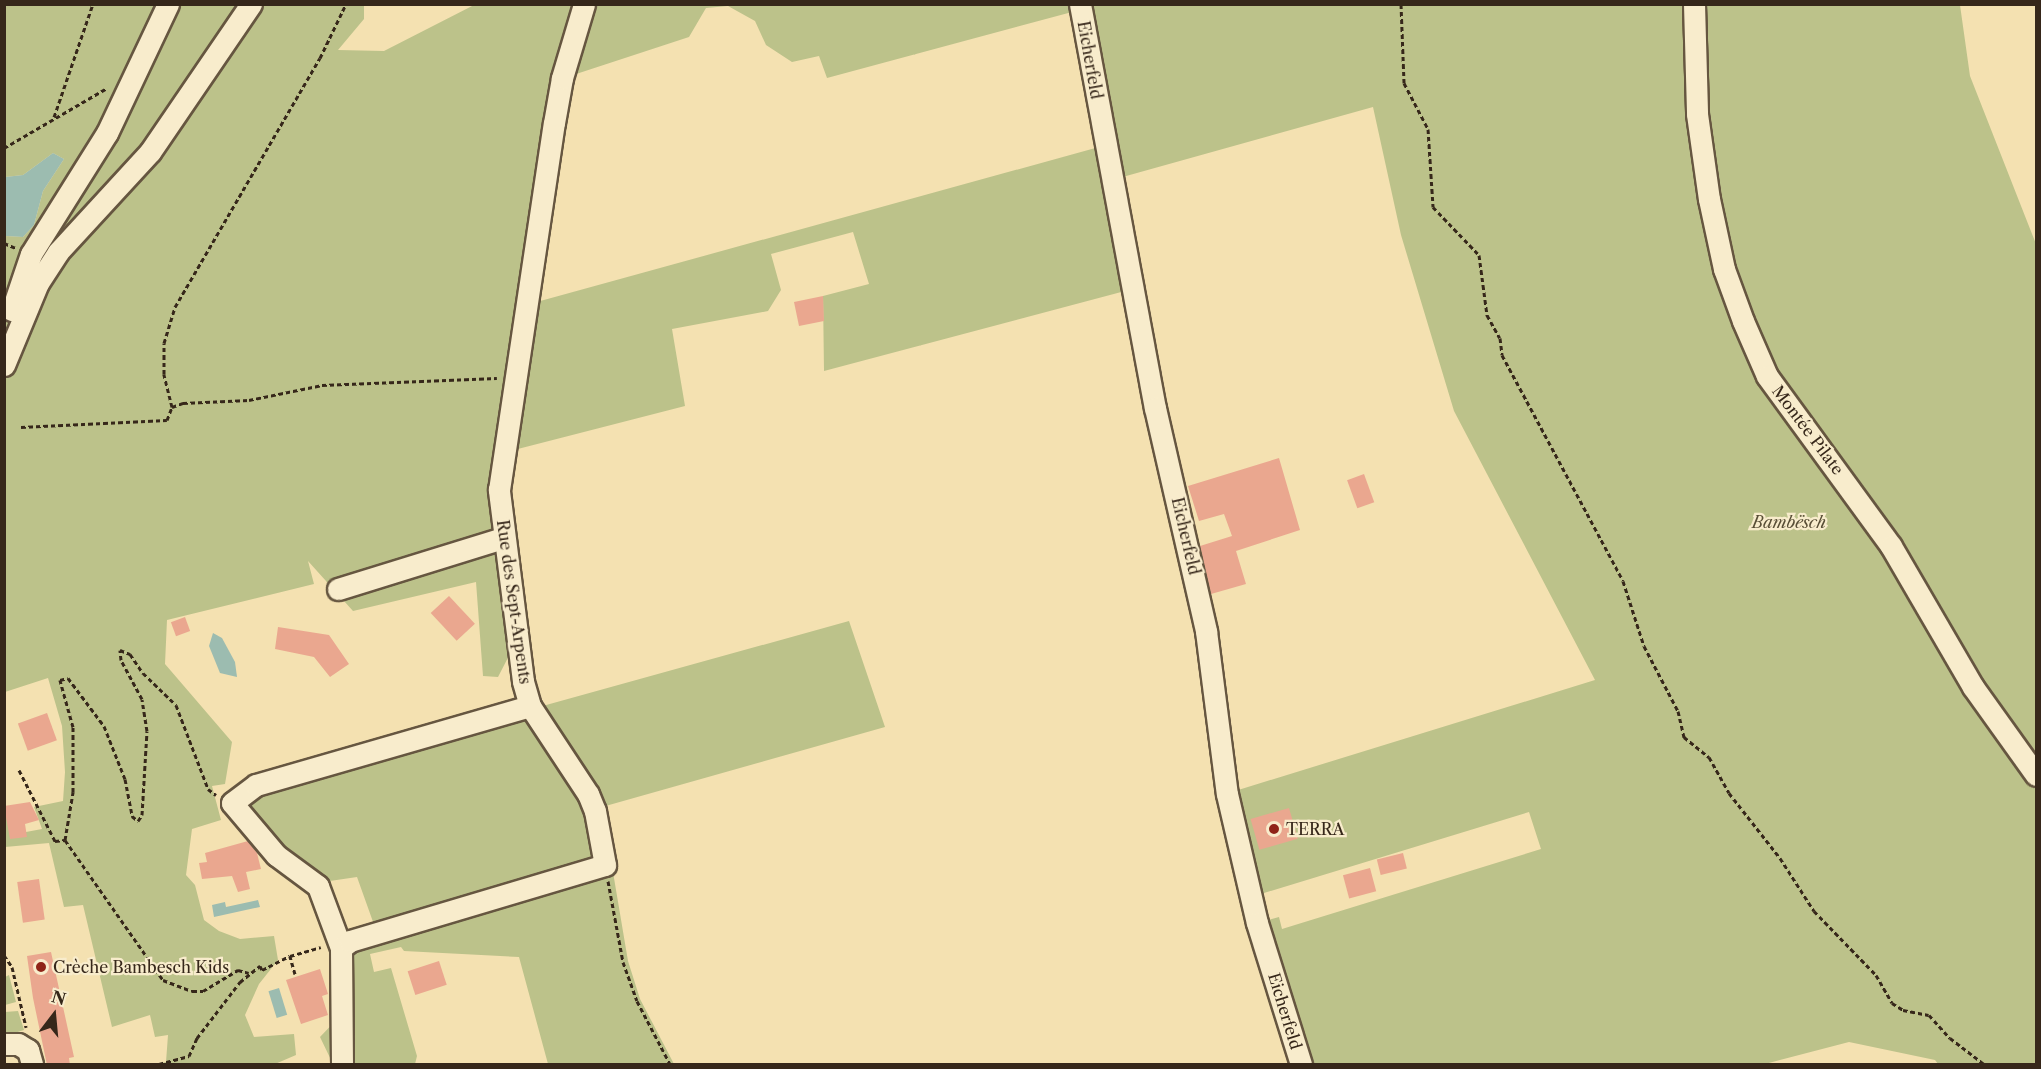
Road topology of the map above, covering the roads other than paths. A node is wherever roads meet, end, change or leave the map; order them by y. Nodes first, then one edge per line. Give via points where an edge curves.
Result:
1 (168, 4) edge
2 (250, 4) edge
3 (584, 4) edge
4 (1080, 4) edge
5 (1694, 4) edge
6 (4, 326) edge
7 (4, 365) edge
8 (503, 538) junction
9 (338, 589) dead end
10 (530, 706) junction
11 (2037, 775) edge
12 (341, 948) junction
13 (4, 1044) edge
14 (30, 1057) edge
15 (342, 1065) edge
16 (1301, 1065) edge

1 - 6 street via 107,133 32,254
2 - 7 street via 150,152 58,252 39,283
3 - 8 street, Rue des Sept-Arpents via 562,78 502,454 499,490
4 - 16 street, Eicherfeld via 1155,408 1206,631 1227,794 1257,923
5 - 11 street, Montée Pilate via 1697,114 1709,199 1724,268 1767,376 1885,537 1973,687
8 - 9 street
8 - 10 street, Rue des Sept-Arpents
10 - 12 street, Rue des Sept-Arpents via 588,794 605,865 350,941
10 - 12 street via 256,785 232,802 276,855 318,886
12 - 15 street
13 - 14 street via 18,1044

